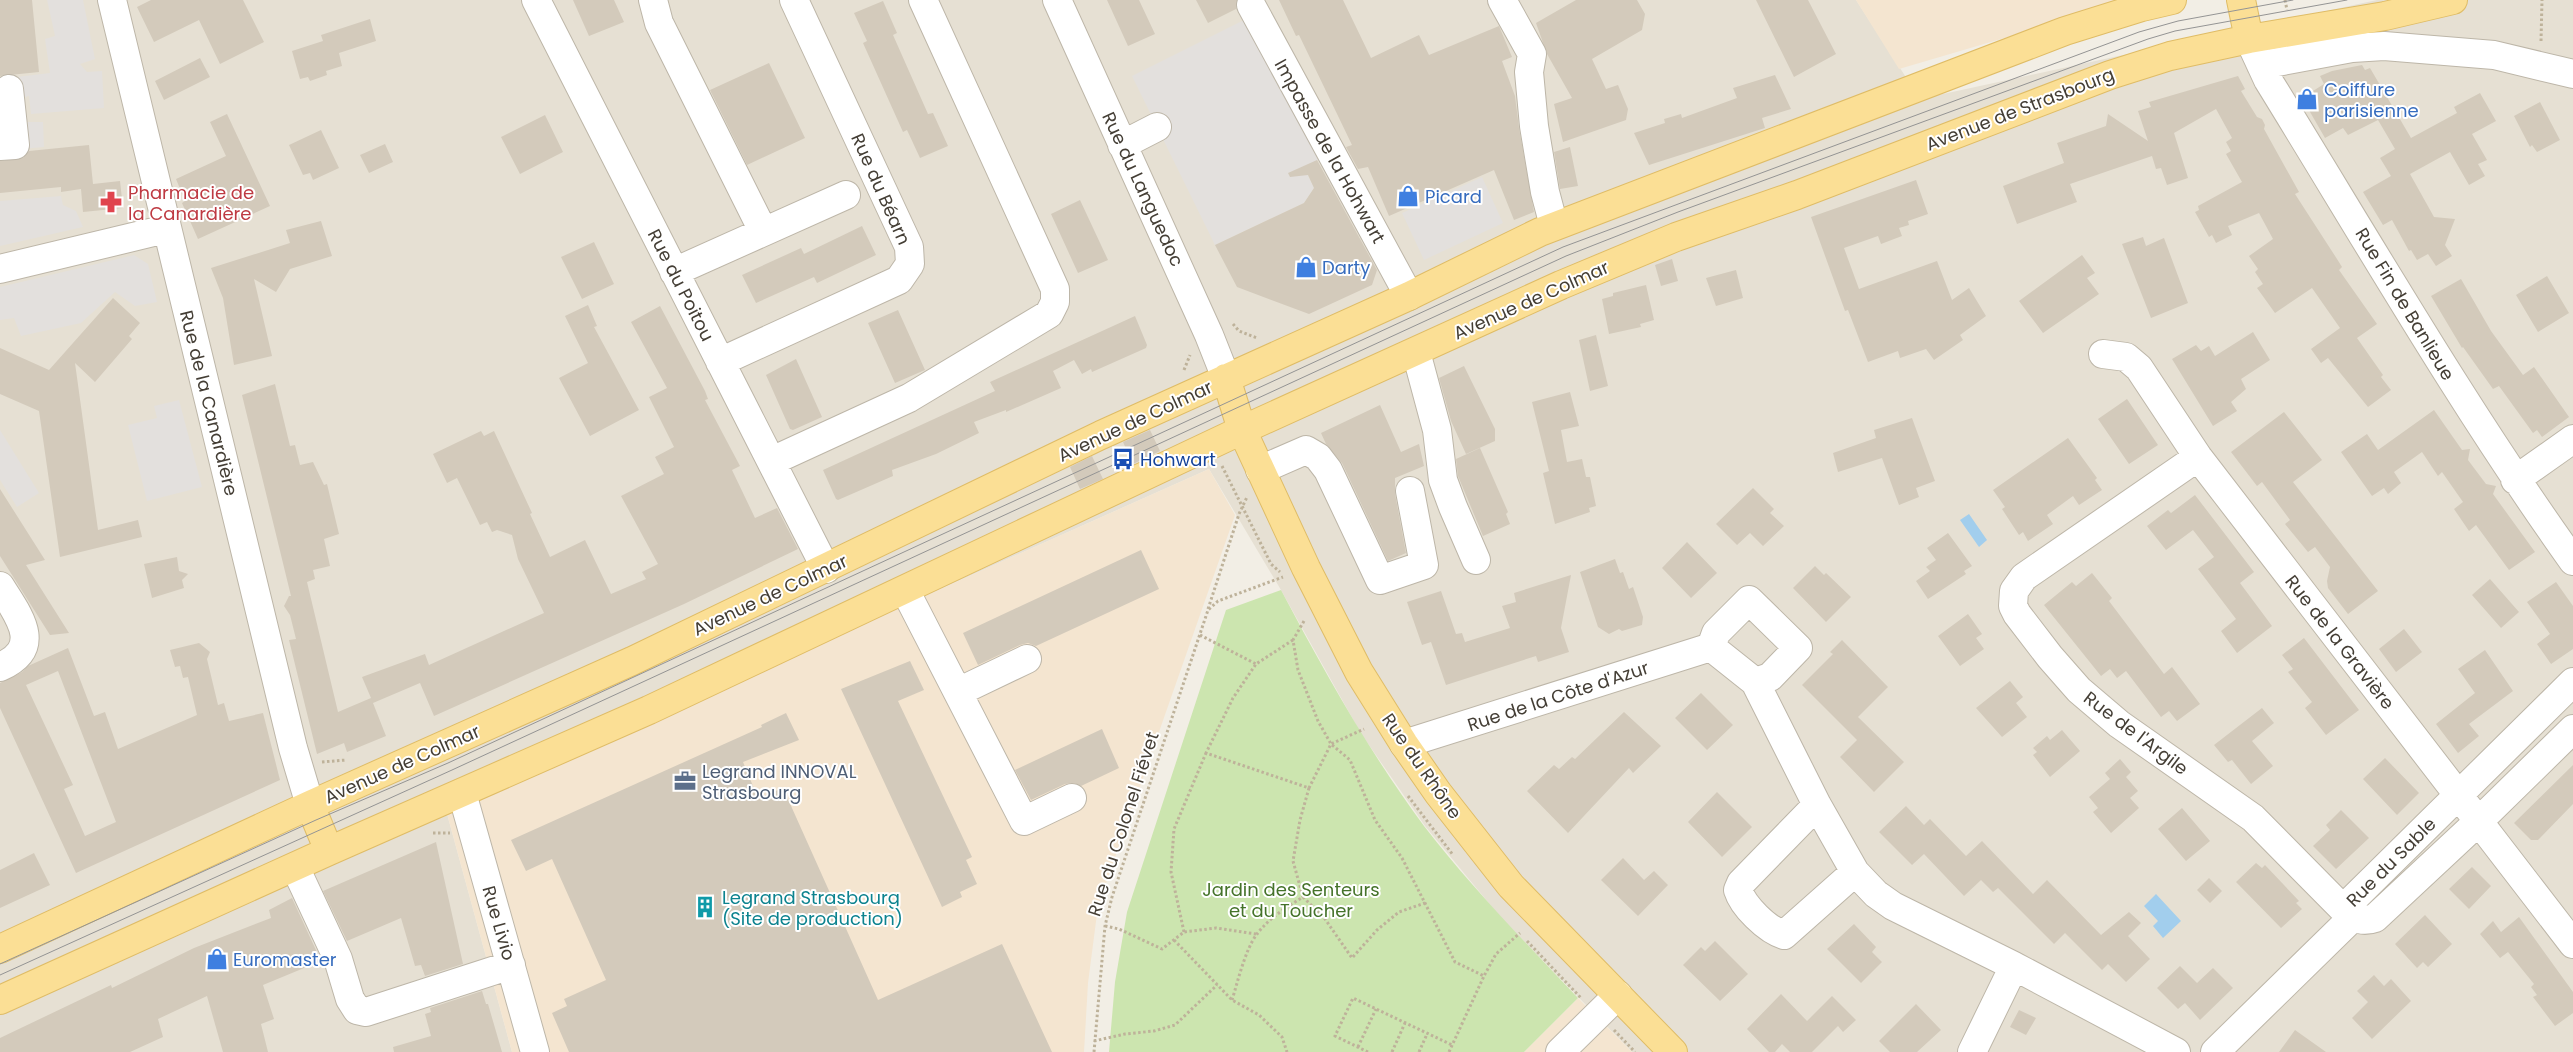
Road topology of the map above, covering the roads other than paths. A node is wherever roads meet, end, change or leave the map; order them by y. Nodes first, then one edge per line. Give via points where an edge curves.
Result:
1 (112, 0) edge
2 (536, 0) edge
3 (653, 0) edge
4 (794, 0) edge
5 (924, 0) edge
6 (1056, 0) edge
7 (1502, 0) edge
8 (2172, 0) edge
9 (2241, 0) edge
10 (2453, 0) edge
11 (1251, 6) dead end
12 (2249, 39) junction
13 (2261, 65) junction
14 (2573, 74) edge
15 (9, 89) dead end
16 (1157, 127) dead end
17 (1122, 145) junction
18 (0, 146) edge
19 (846, 194) dead end
20 (1797, 195) joint
21 (1554, 226) junction
22 (166, 229) junction
23 (763, 231) junction
24 (0, 269) edge
25 (674, 272) junction
26 (1409, 296) junction
27 (1416, 352) junction
28 (2103, 354) dead end
29 (720, 362) junction
30 (1226, 378) junction
31 (1242, 430) junction
32 (2573, 439) edge
33 (2198, 457) junction
34 (772, 461) junction
35 (1260, 470) junction
36 (2515, 480) junction
37 (1410, 491) dead end
38 (1476, 560) dead end
39 (2573, 561) edge
40 (826, 569) junction
41 (0, 586) edge
42 (906, 590) junction
43 (1711, 648) junction
44 (1028, 659) dead end
45 (0, 667) edge
46 (1755, 682) junction
47 (2573, 682) edge
48 (958, 692) junction
49 (2573, 729) edge
50 (1404, 744) junction
51 (462, 793) junction
52 (2459, 796) junction
53 (1072, 798) dead end
54 (310, 805) junction
55 (1817, 805) junction
56 (2479, 821) junction
57 (329, 851) junction
58 (294, 867) junction
59 (1855, 872) junction
60 (2347, 913) junction
61 (2573, 944) edge
62 (0, 949) edge
63 (510, 965) junction
64 (2014, 966) junction
65 (1618, 995) junction
66 (0, 1000) edge
67 (535, 1052) edge
68 (1560, 1052) edge
69 (1673, 1052) edge
70 (1972, 1052) edge
71 (2176, 1052) edge
72 (2215, 1052) edge

1 - 22 street, Rue de la Canardière
2 - 25 street, Rue du Poitou
3 - 23 street via 659,23
4 - 29 street, Rue du Béarn via 909,247 910,264 899,280
5 - 34 street via 1055,289 1056,302 1049,314 909,398
6 - 17 street, Rue du Languedoc
7 - 21 street via 1532,54 1529,72 1534,126
8 - 21 main road, Avenue de Colmar via 2065,32
9 - 12 main road
10 - 12 main road, Avenue de Strasbourg
11 - 26 street, Impasse de la Hohwart
12 - 13 street, Rue Fin de Banlieue
12 - 20 main road, Avenue de Strasbourg via 2170,56 2110,75
13 - 14 street via 2368,46 2494,54
13 - 36 street, Rue Fin de Banlieue via 2447,374
15 - 18 street via 15,144
16 - 17 street
17 - 30 street, Rue du Languedoc
19 - 23 street
20 - 27 main road, Avenue de Colmar via 1658,245 1561,285
21 - 26 main road, Avenue de Colmar
22 - 24 street
22 - 54 street, Rue de la Canardière
23 - 25 street
25 - 29 street, Rue du Poitou
26 - 30 main road, Avenue de Colmar
27 - 31 main road, Avenue de Colmar
27 - 38 street via 1437,430 1444,480 1452,507
28 - 33 street, Rue de la Gravière via 2126,357 2139,368
29 - 34 street, Rue du Poitou
30 - 31 main road, Avenue de Colmar
30 - 40 main road, Avenue de Colmar
31 - 35 main road, Rue du Rhône
31 - 42 main road, Avenue de Colmar
32 - 36 street
33 - 52 street, Rue de la Gravière
33 - 60 street, Rue de l'Argile via 2024,577 2014,591 2013,606 2044,650 2079,690 2119,724 2253,818
34 - 40 street, Rue du Poitou
35 - 37 street via 1306,450 1318,457 1328,470 1380,580 1424,565
35 - 50 main road, Rue du Rhône via 1359,672
36 - 39 street, Rue Fin de Banlieue
40 - 54 main road, Avenue de Colmar via 614,669
41 - 45 street via 24,625 24,646 11,662
42 - 48 street
42 - 51 main road, Avenue de Colmar via 650,710
43 - 46 street
43 - 46 street via 1716,634 1749,600 1798,648 1770,677
43 - 50 street, Rue de la Côte d'Azur
44 - 48 street
46 - 55 street
47 - 52 street, Rue du Sable
48 - 53 street via 1024,821
49 - 56 street, Rue du Sable
50 - 65 main road, Rue du Rhône via 1438,794 1511,886
51 - 57 main road, Avenue de Colmar
51 - 63 street, Rue Livio
52 - 56 street, Rue de la Gravière
52 - 60 street, Rue du Sable
54 - 57 main road, Avenue de Colmar
54 - 62 main road, Avenue de Colmar
55 - 59 street
55 - 59 street via 1741,883 1738,890 1741,898 1775,932 1784,935
56 - 60 street, Rue du Sable via 2375,918 2369,920
56 - 61 street, Rue de la Gravière
57 - 58 main road, Avenue de Colmar
58 - 63 street via 338,959 350,999 357,1010 366,1012
58 - 66 main road, Avenue de Colmar
59 - 64 street via 1893,906
60 - 72 street
63 - 67 street, Rue Livio
64 - 70 street
64 - 71 street
65 - 68 street
65 - 69 main road, Rue du Rhône

